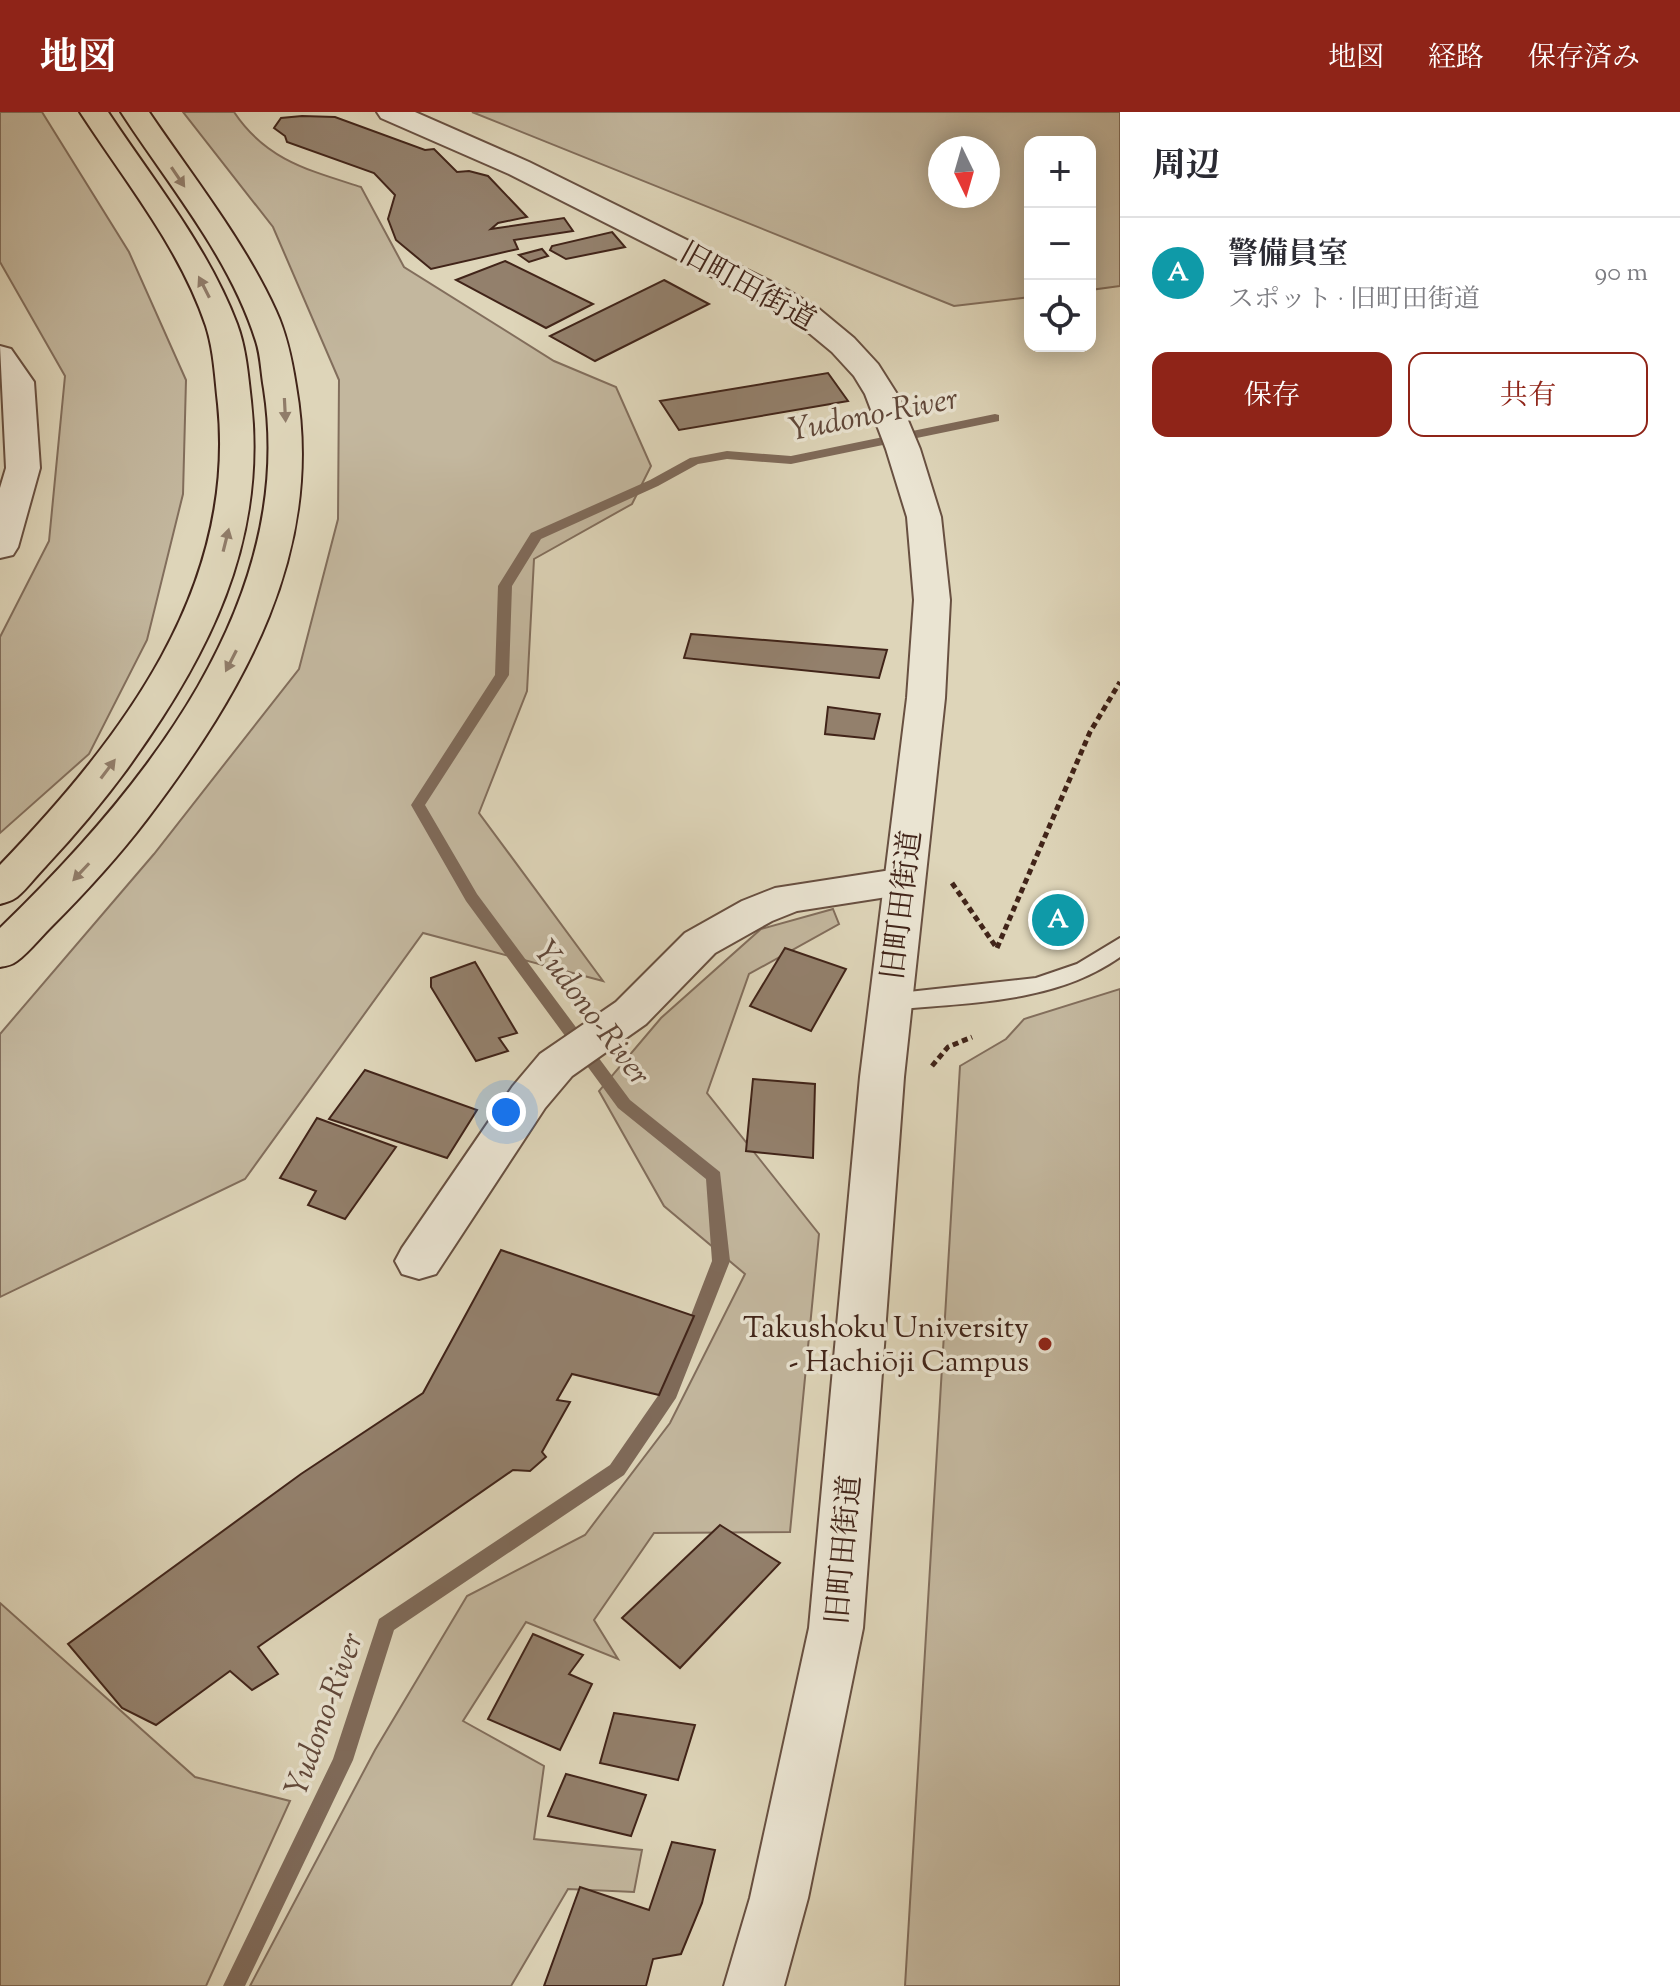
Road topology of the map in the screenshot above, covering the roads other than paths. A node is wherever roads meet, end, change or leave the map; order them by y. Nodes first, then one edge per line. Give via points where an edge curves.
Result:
1 (94, 112) edge
2 (135, 112) edge
3 (391, 112) edge
4 (0, 356) edge
5 (0, 547) edge
6 (904, 882) junction
7 (0, 890) edge
8 (1120, 946) edge
9 (0, 953) edge
10 (890, 1002) junction
11 (419, 1261) dead end
12 (754, 1986) edge

7 -> 1 main road via 54,835 148,715 204,608 236,500 239,405 220,321 182,249
2 -> 9 main road via 239,267 273,344 284,388 286,431 279,529 244,635 178,751 135,812
3 - 6 street, 旧町田街道 via 519,168 791,305 827,330 873,380 903,449 930,555 926,698
4 - 5 street via 18,382 23,468
6 - 10 street, 旧町田街道
6 - 11 street via 790,898 700,943 631,1013 556,1065
8 - 10 lane via 1085,970 1038,986
10 - 12 street, 旧町田街道 via 836,1628 783,1884

